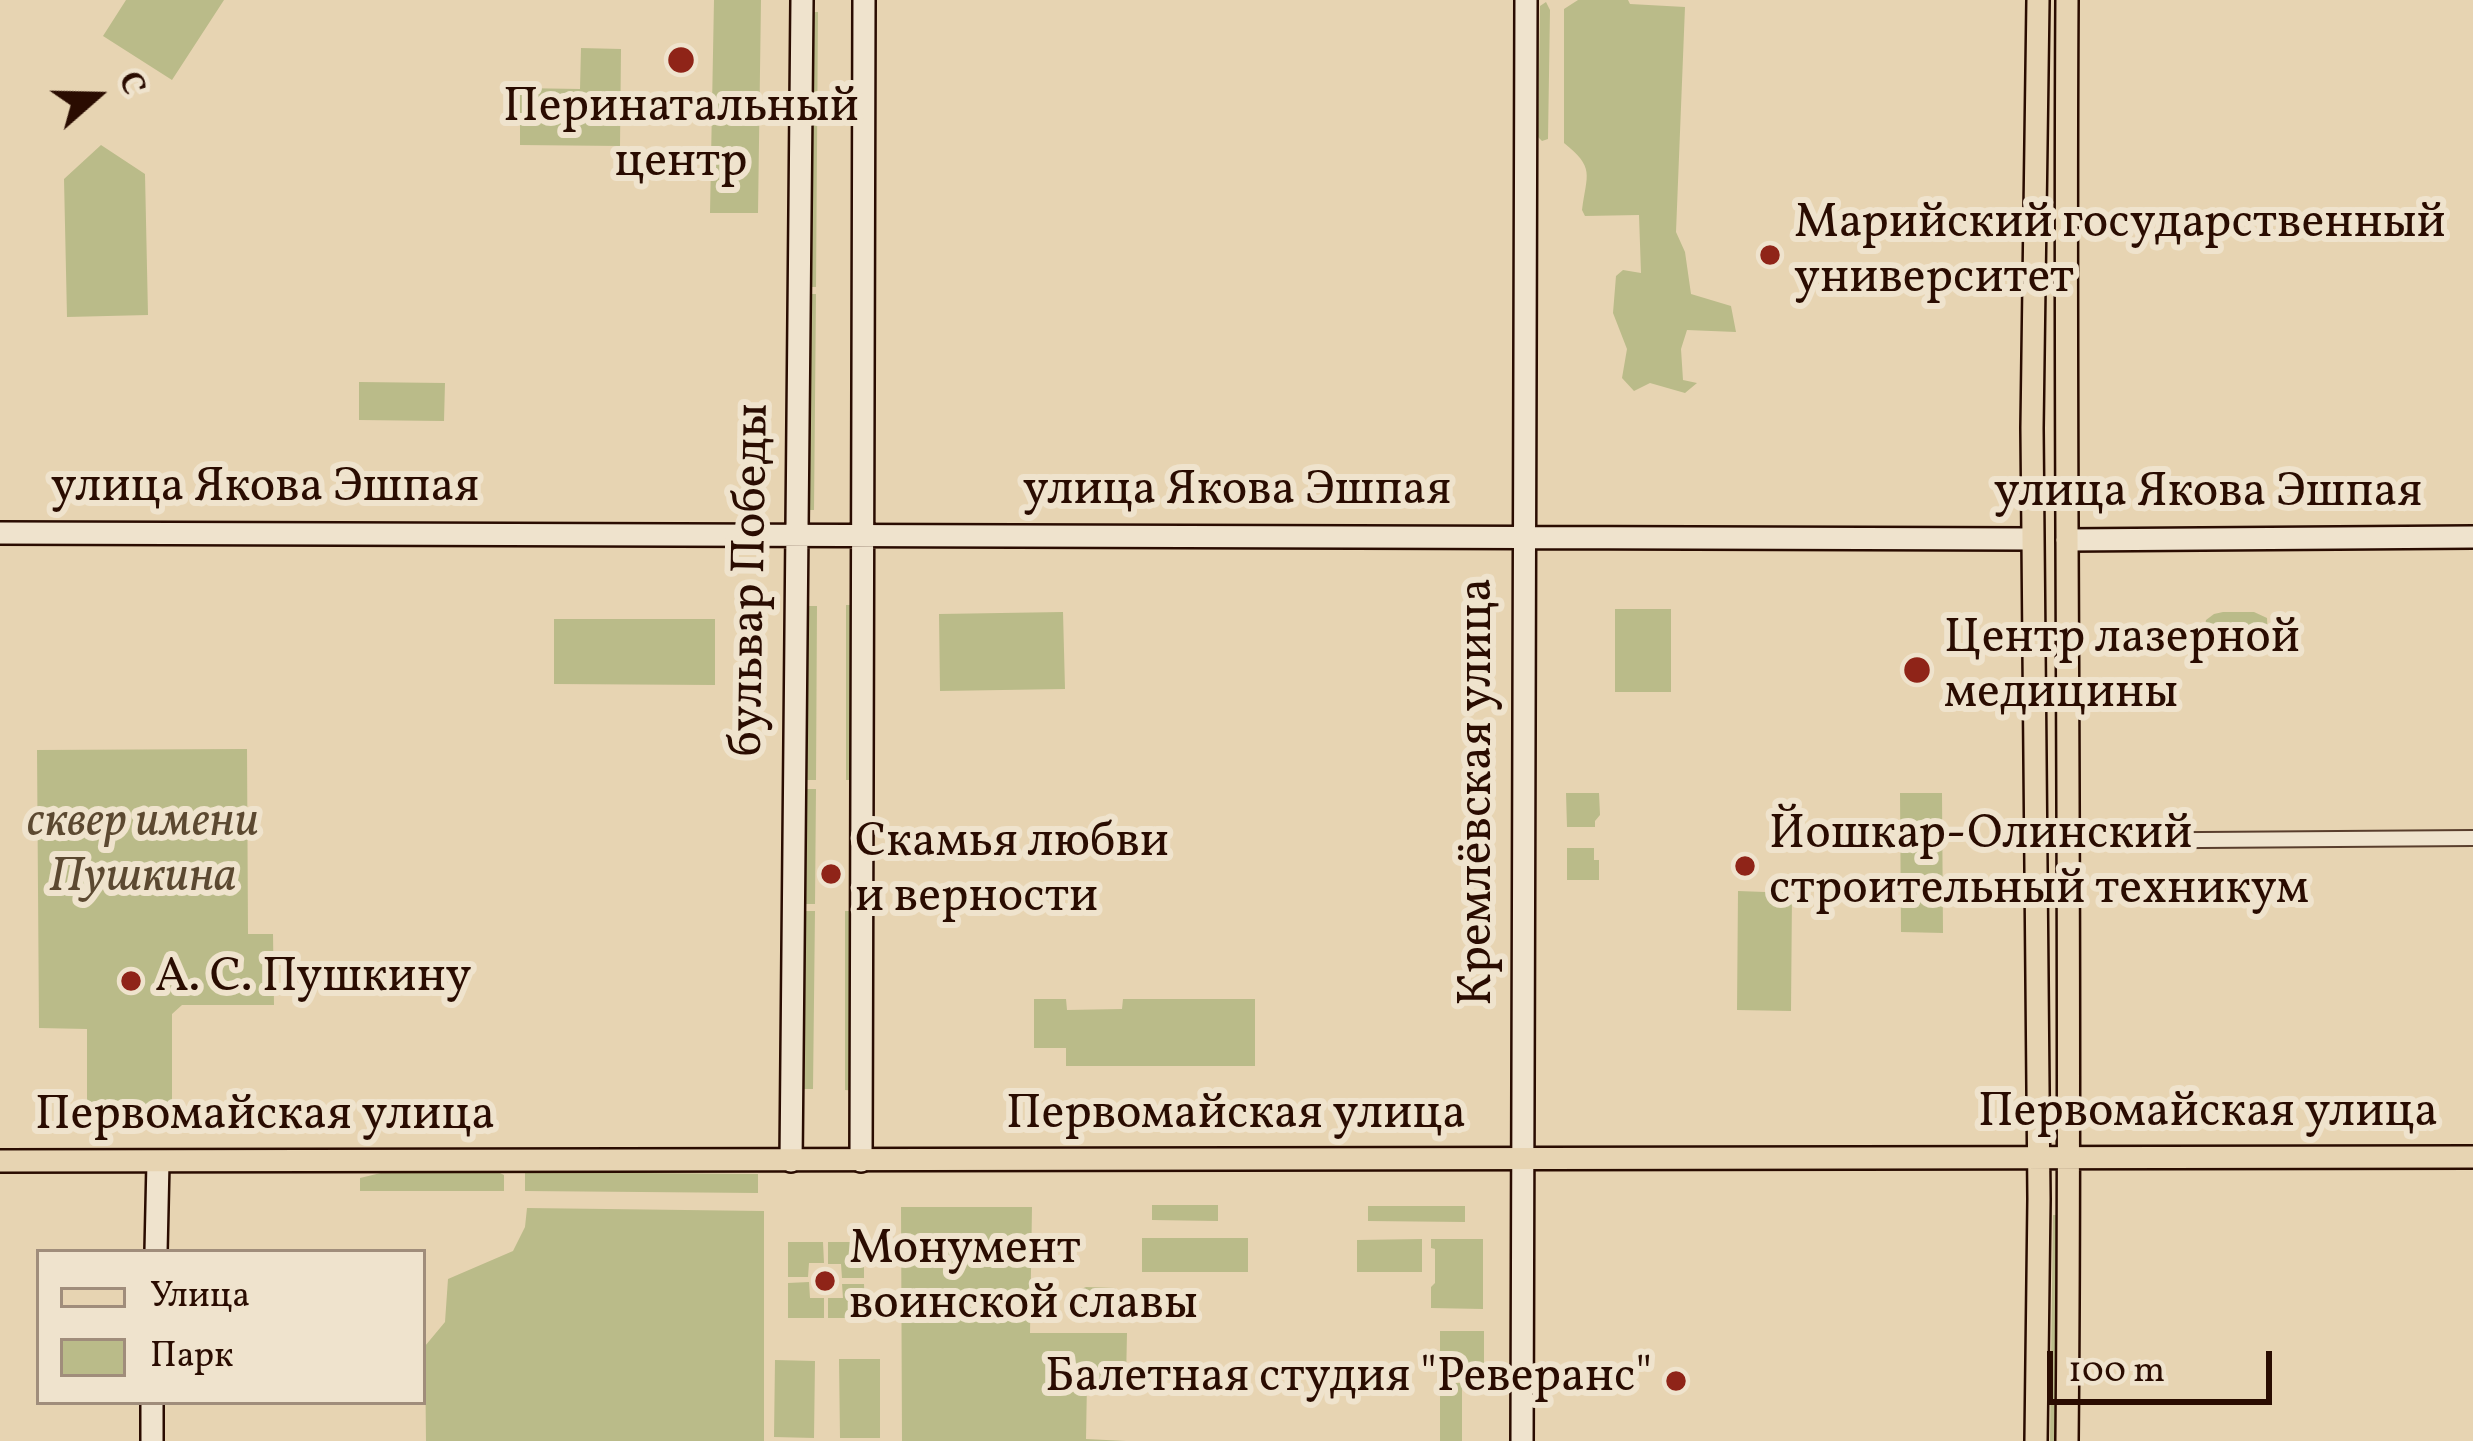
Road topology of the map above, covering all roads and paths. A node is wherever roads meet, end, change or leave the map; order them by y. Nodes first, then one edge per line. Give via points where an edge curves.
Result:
1 (802, 0) edge
2 (864, 0) edge
3 (1526, 0) edge
4 (2038, 0) edge
5 (2067, 0) edge
6 (0, 533) edge
7 (796, 535) junction
8 (861, 535) junction
9 (1524, 537) junction
10 (2473, 537) edge
11 (2032, 539) junction
12 (2066, 540) junction
13 (2473, 838) edge
14 (2066, 841) junction
15 (2473, 1157) edge
16 (2069, 1158) junction
17 (2038, 1159) junction
18 (1522, 1160) junction
19 (0, 1161) edge
20 (791, 1161) junction
21 (861, 1161) junction
22 (158, 1162) junction
23 (156, 1249) edge
24 (152, 1405) edge
25 (152, 1441) edge
26 (1522, 1441) edge
27 (2036, 1441) edge
28 (2067, 1441) edge

1 - 7 street, бульвар Победы
2 - 8 street
3 - 9 street, Кремлёвская улица
4 - 11 main road
5 - 12 main road
6 - 7 street, улица Якова Эшпая
7 - 8 street, улица Якова Эшпая
7 - 20 street, бульвар Победы
8 - 9 street, улица Якова Эшпая
8 - 21 street
9 - 11 street, улица Якова Эшпая
9 - 18 street, Кремлёвская улица
10 - 12 street, улица Якова Эшпая
11 - 12 main road, улица Якова Эшпая
11 - 17 main road
12 - 14 main road
13 - 14 street
14 - 16 main road
15 - 16 main road, Первомайская улица
16 - 17 main road, Первомайская улица
16 - 28 main road
17 - 18 main road, Первомайская улица
17 - 27 main road
18 - 21 main road, Первомайская улица
18 - 26 street, Кремлёвская улица
19 - 22 main road, Первомайская улица
20 - 21 main road, Первомайская улица
20 - 22 main road, Первомайская улица
22 - 23 street
24 - 25 street

